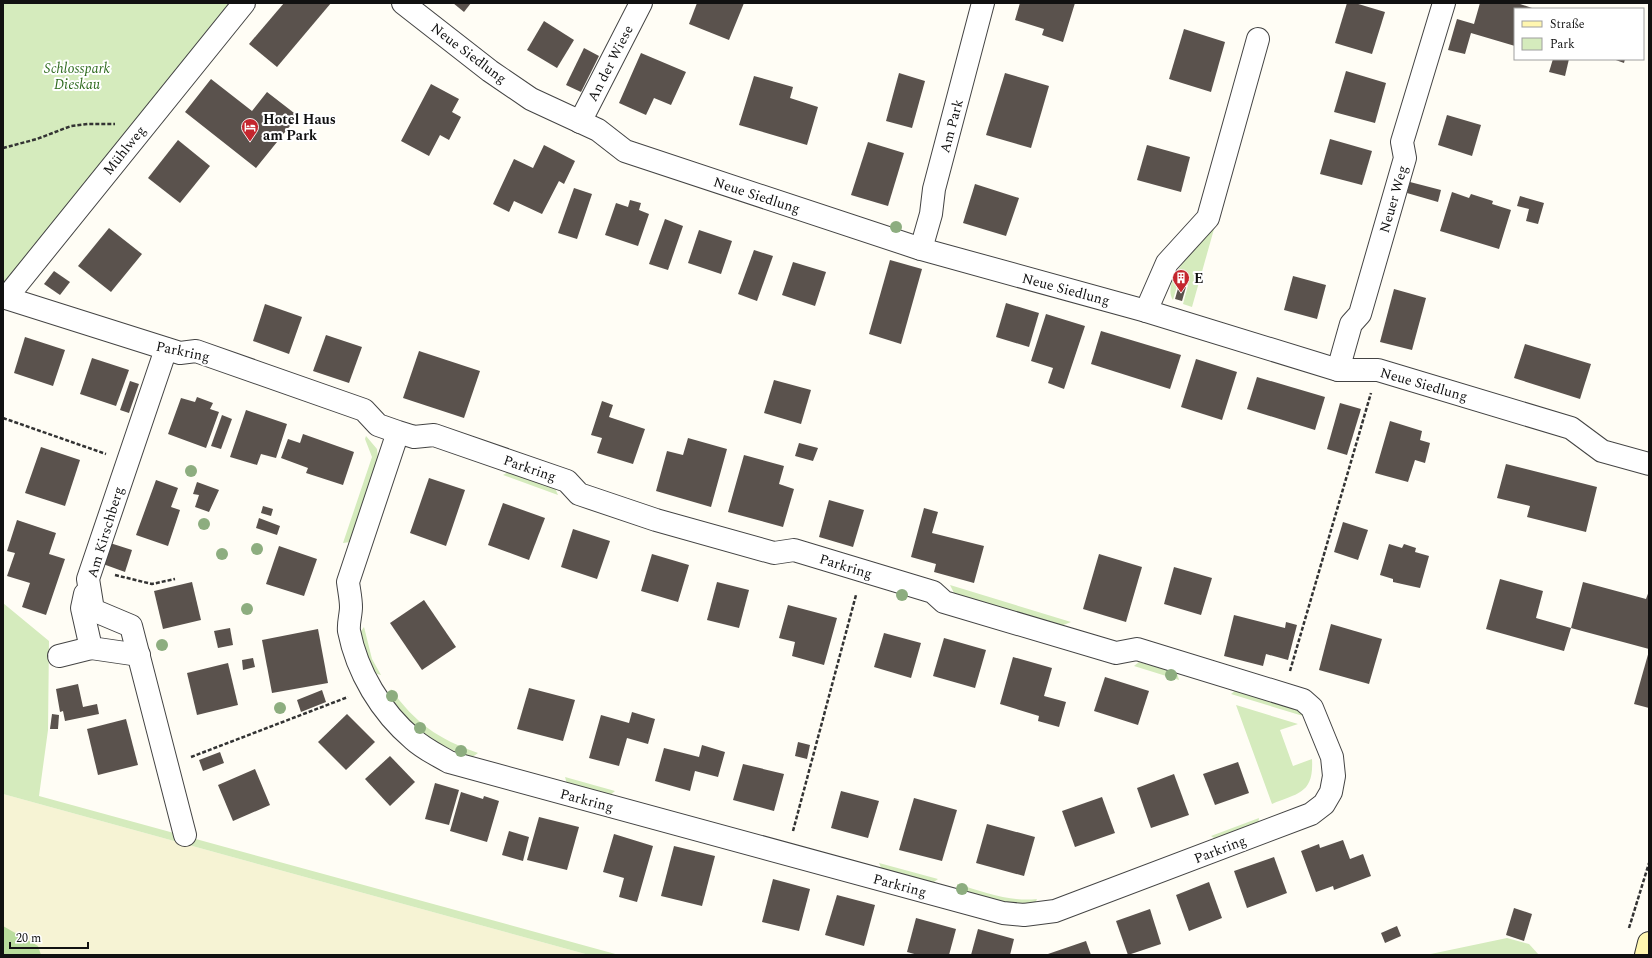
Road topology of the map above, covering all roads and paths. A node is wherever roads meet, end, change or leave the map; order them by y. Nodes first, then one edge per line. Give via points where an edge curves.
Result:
1 (244, 3) edge
2 (403, 3) edge
3 (641, 3) edge
4 (983, 3) edge
5 (1444, 3) edge
6 (1258, 39) dead end
7 (580, 122) junction
8 (143, 126) junction
9 (3, 148) edge
10 (921, 249) junction
11 (6, 298) joint
12 (1146, 311) junction
13 (166, 349) junction
14 (1338, 370) junction
15 (1378, 370) junction
16 (3, 418) edge
17 (398, 432) junction
18 (127, 461) junction
19 (1649, 464) edge
20 (90, 574) junction
21 (175, 579) dead end
22 (857, 590) dead end
23 (91, 648) junction
24 (139, 655) junction
25 (59, 656) dead end
26 (1289, 676) dead end
27 (371, 688) junction
28 (168, 766) junction
29 (792, 834) dead end
30 (185, 835) dead end
31 (1649, 863) edge
32 (1628, 933) dead end
33 (1649, 943) edge
34 (1646, 955) edge

1 - 8 street, Mühlweg
2 - 7 street, Neue Siedlung via 508,83 531,98
3 - 7 street, An der Wiese
4 - 10 street, Am Park via 934,189 931,214
5 - 14 street, Neuer Weg via 1402,142 1405,158 1360,314 1351,324
6 - 12 street via 1208,218 1167,263
7 - 10 street, Neue Siedlung via 598,130 625,151
8 - 9 path via 71,126 38,139
8 - 11 street, Mühlweg
10 - 12 street, Neue Siedlung
11 - 13 street, Parkring
12 - 14 street, Neue Siedlung
13 - 17 street, Parkring via 180,353 196,351 364,410 378,425
13 - 18 street, Am Kirschberg
14 - 15 street, Neue Siedlung
15 - 19 street, Neue Siedlung via 1571,428 1602,451
15 - 26 path
16 - 18 path
17 - 27 street, Parkring via 348,582 351,606 349,628 353,649
17 - 27 street, Parkring via 414,437 434,435 567,480 579,494 656,520 774,553 794,550 933,592 944,602 1108,651 1116,653 1137,649 1303,700 1312,708 1332,757 1334,776 1331,792 1324,804 1311,814 1055,911 1024,915 1003,913 449,762 413,739 386,711
18 - 20 street, Am Kirschberg
20 - 21 path via 152,584
20 - 23 street via 82,608
20 - 24 street, Am Kirschberg via 93,610 131,626
22 - 29 path
23 - 24 street
23 - 25 street
24 - 28 street, Am Kirschberg
27 - 28 path
28 - 30 street, Am Kirschberg
31 - 32 path
33 - 34 main road

